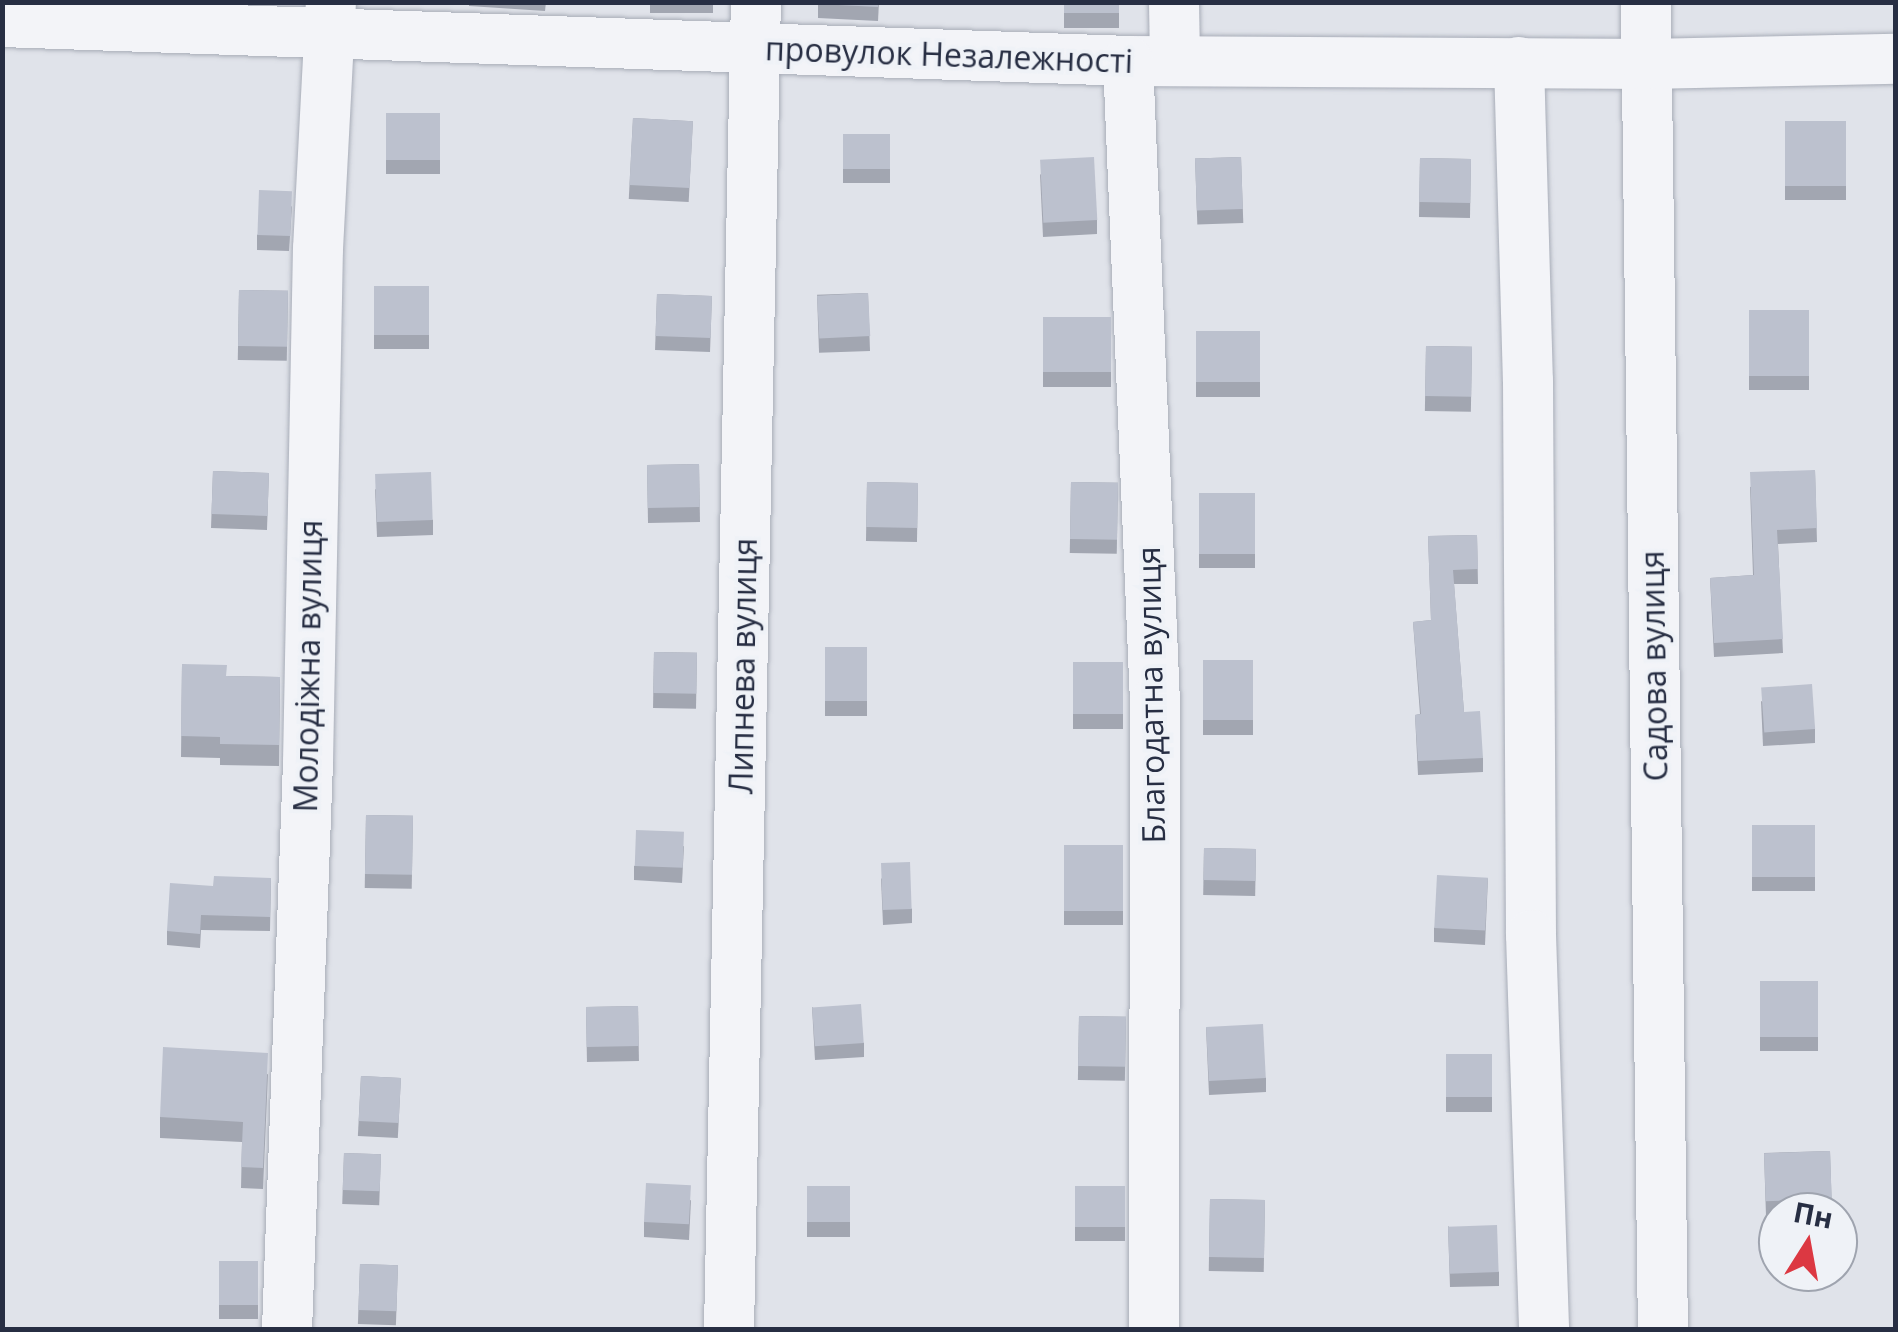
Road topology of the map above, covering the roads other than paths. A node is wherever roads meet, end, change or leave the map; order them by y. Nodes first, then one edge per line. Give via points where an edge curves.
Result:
1 (1174, 2) edge
2 (1646, 2) edge
3 (329, 20) edge
4 (2, 22) edge
5 (756, 26) edge
6 (1896, 59) edge
7 (1152, 60) junction
8 (1519, 62) junction
9 (1647, 64) junction
10 (288, 1330) edge
11 (729, 1330) edge
12 (1154, 1330) edge
13 (1544, 1330) edge
14 (1663, 1330) edge

1 - 7 street, Благодатна вулиця
2 - 9 street, Садова вулиця
3 - 4 street, провулок Незалежності
3 - 5 street, провулок Незалежності
3 - 10 street, Молодіжна вулиця
5 - 7 street, провулок Незалежності
5 - 11 street, Липнева вулиця
6 - 9 street, провулок Незалежності
7 - 8 street, провулок Незалежності
7 - 12 street, Благодатна вулиця
8 - 9 street, провулок Незалежності
8 - 13 street via 1531,935
9 - 14 street, Садова вулиця

